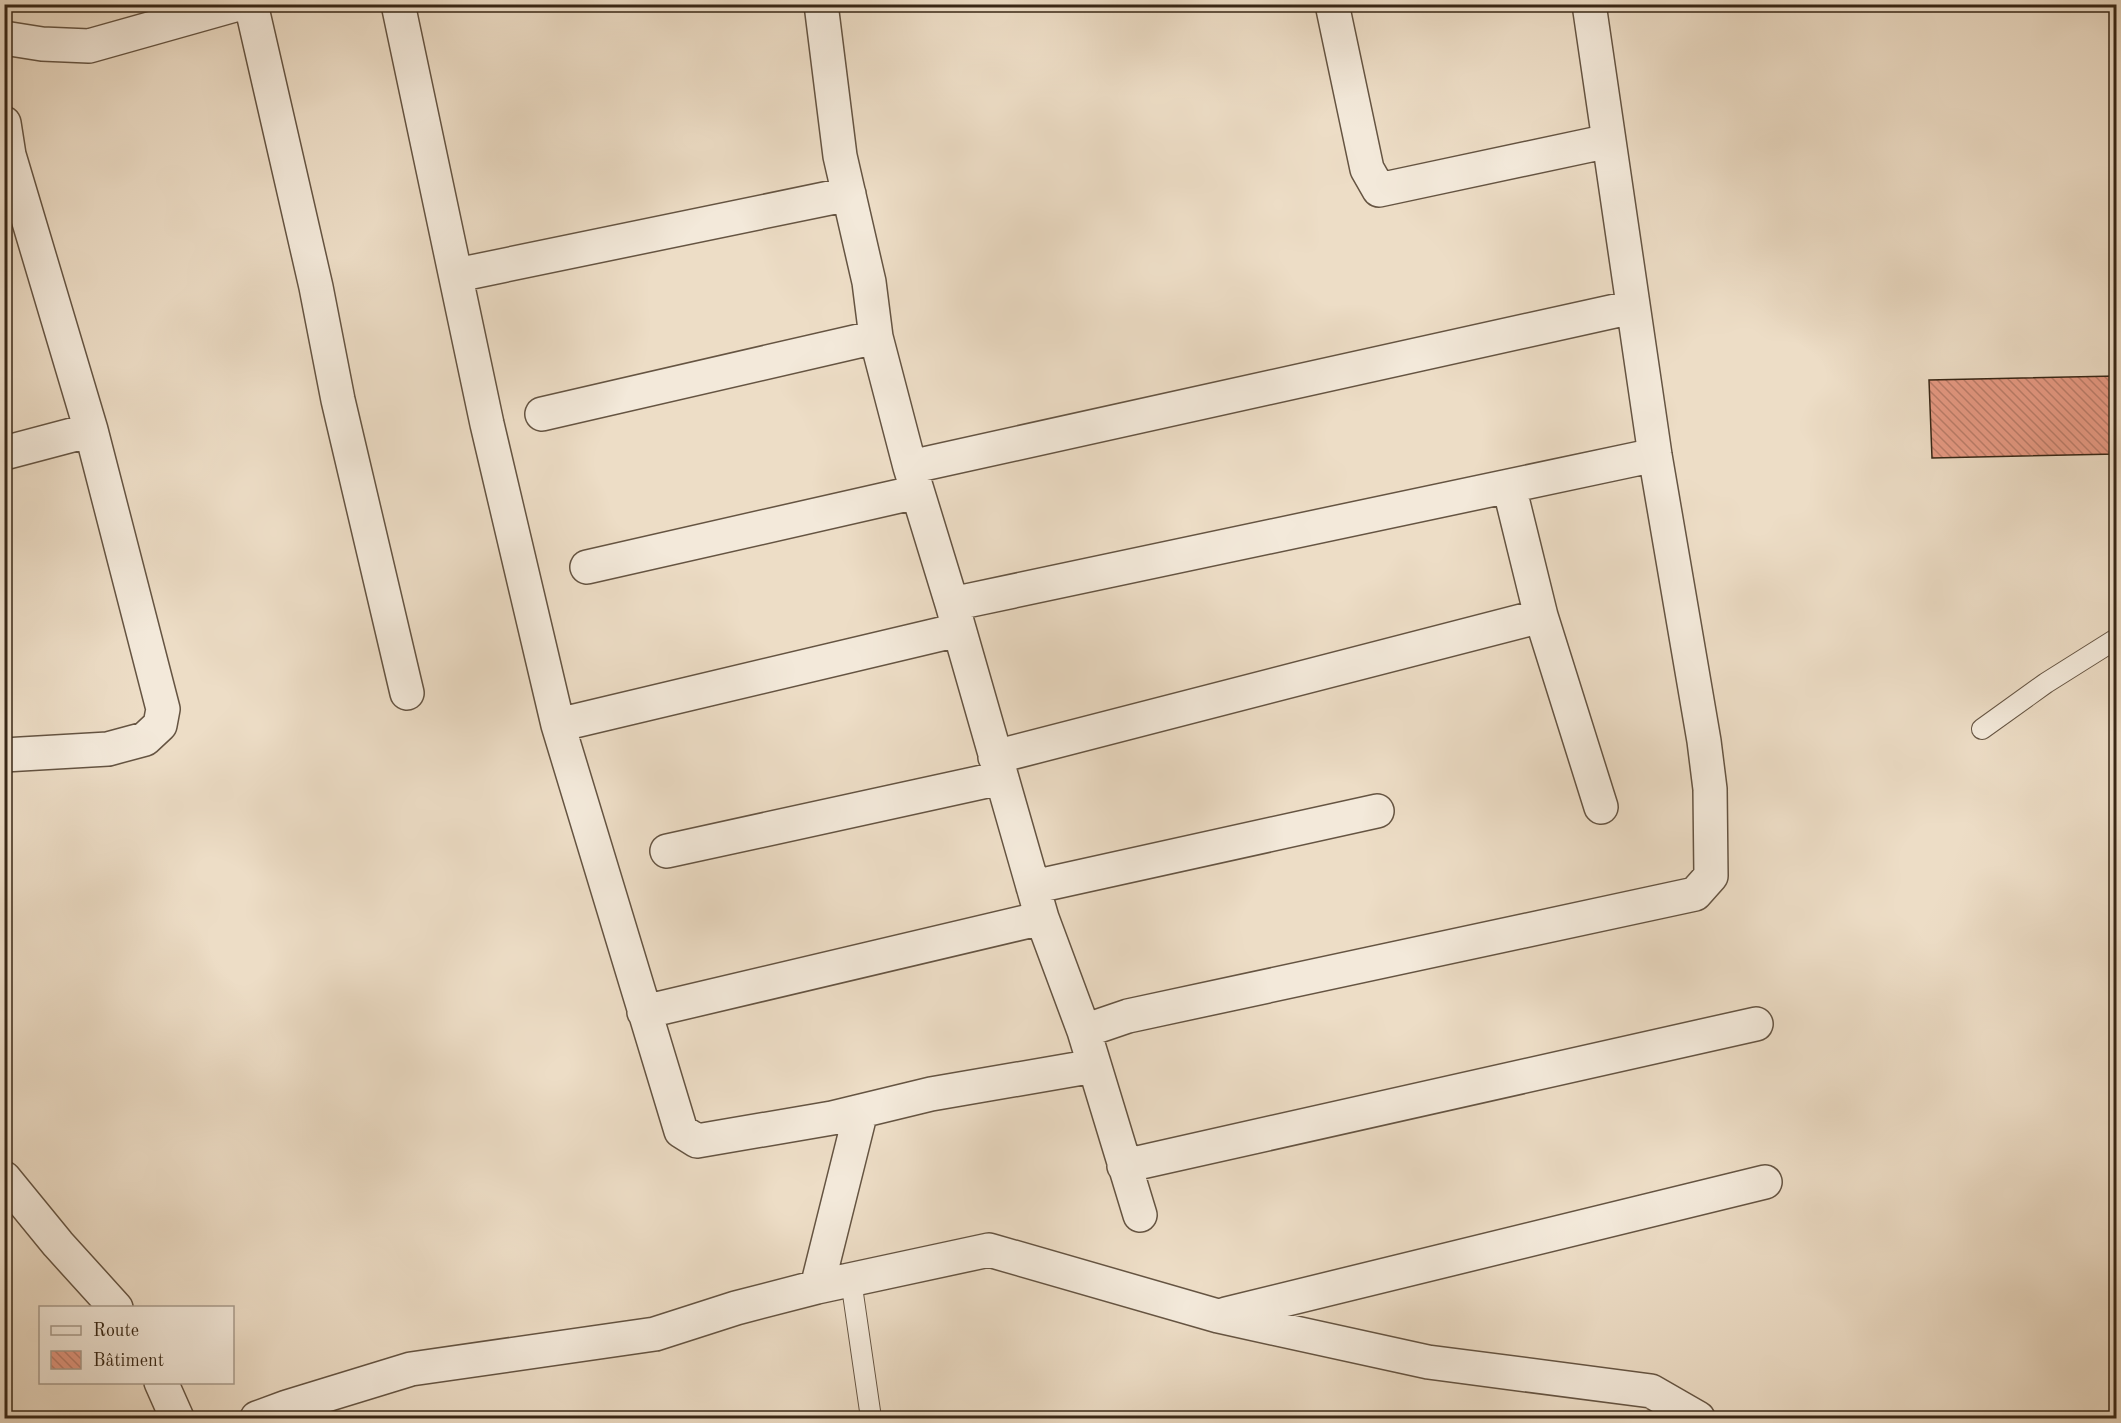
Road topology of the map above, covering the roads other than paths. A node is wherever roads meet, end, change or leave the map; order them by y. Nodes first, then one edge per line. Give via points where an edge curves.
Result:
1 (238, 4) edge
2 (251, 4) edge
3 (398, 4) edge
4 (821, 4) edge
5 (1332, 4) edge
6 (1589, 4) edge
7 (4, 38) edge
8 (1609, 141) junction
9 (6, 145) edge
10 (849, 194) junction
11 (457, 275) junction
12 (1633, 307) junction
13 (876, 337) junction
14 (542, 414) dead end
15 (91, 430) junction
16 (4, 453) edge
17 (1655, 455) junction
18 (914, 480) junction
19 (1509, 486) junction
20 (587, 567) dead end
21 (1541, 616) junction
22 (955, 617) junction
23 (2116, 639) edge
24 (407, 693) dead end
25 (558, 725) junction
26 (1982, 729) dead end
27 (4, 755) edge
28 (998, 768) junction
29 (1601, 807) dead end
30 (1377, 811) dead end
31 (667, 851) dead end
32 (1033, 887) junction
33 (1042, 918) junction
34 (644, 1012) junction
35 (1756, 1024) dead end
36 (1084, 1031) junction
37 (1094, 1066) junction
38 (861, 1111) junction
39 (1124, 1166) junction
40 (4, 1178) edge
41 (1765, 1182) dead end
42 (1140, 1215) dead end
43 (851, 1280) junction
44 (817, 1287) junction
45 (114, 1306) edge
46 (1218, 1316) junction
47 (161, 1384) edge
48 (177, 1419) edge
49 (257, 1419) edge
50 (871, 1419) edge
51 (1698, 1419) edge

1 - 7 street via 89,46
2 - 24 street
3 - 11 street
4 - 10 street via 840,156
5 - 8 street via 1367,169 1379,190
6 - 8 street
8 - 12 street
9 - 15 street
10 - 11 street
10 - 13 street via 869,282
11 - 25 street via 487,424
12 - 17 street
12 - 18 street
13 - 14 street
13 - 18 street
15 - 16 street
15 - 27 street via 164,709 160,725 144,739 108,749
17 - 19 street
17 - 36 street via 1710,789 1711,876 1695,894 1128,1016
18 - 20 street
18 - 22 street
19 - 21 street
19 - 22 street
21 - 28 street
21 - 29 street
22 - 25 street
22 - 28 street
23 - 26 lane
25 - 34 street
28 - 31 street
28 - 32 street
30 - 32 street
32 - 33 street
33 - 34 street
33 - 36 street
34 - 38 street via 681,1131 697,1141
35 - 39 street
36 - 37 street
37 - 38 street via 931,1094
37 - 39 street
38 - 44 street
39 - 42 street
40 - 45 street
41 - 46 street
43 - 44 street
43 - 46 street via 989,1250
43 - 50 lane
44 - 49 street via 655,1334 411,1369
46 - 51 street via 1428,1362 1651,1391
47 - 48 street

